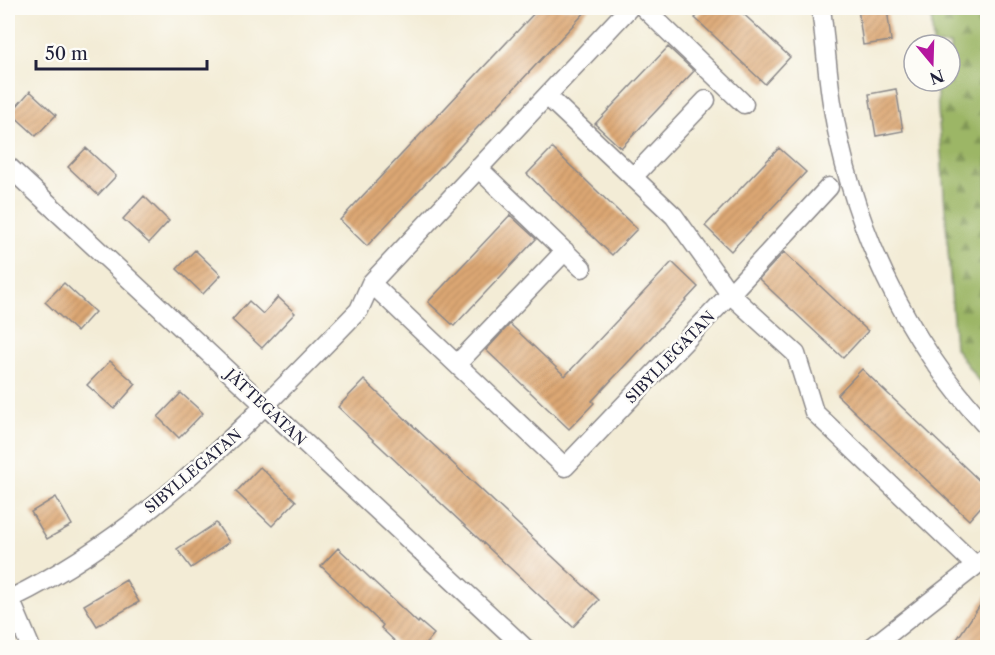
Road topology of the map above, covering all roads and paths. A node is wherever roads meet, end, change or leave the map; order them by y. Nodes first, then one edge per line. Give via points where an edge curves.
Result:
1 (629, 8) edge
2 (644, 8) edge
3 (821, 8) edge
4 (546, 96) junction
5 (706, 100) dead end
6 (744, 104) dead end
7 (8, 166) edge
8 (478, 168) junction
9 (633, 177) junction
10 (829, 187) dead end
11 (565, 251) junction
12 (582, 268) dead end
13 (371, 283) junction
14 (730, 294) junction
15 (457, 364) junction
16 (265, 406) junction
17 (987, 428) edge
18 (981, 560) edge
19 (9, 596) edge
20 (882, 645) edge
21 (31, 648) edge
22 (525, 648) edge

1 - 4 street, SIBYLLEGATAN
2 - 6 street
3 - 17 street via 832,104 844,159 878,263 938,368
4 - 8 street, SIBYLLEGATAN
4 - 9 street
5 - 9 street
7 - 16 street, JÄTTEGATAN
8 - 11 street
8 - 13 street, SIBYLLEGATAN
9 - 14 street via 674,216
10 - 14 street, SIBYLLEGATAN
11 - 12 street
11 - 15 street
13 - 15 street, SIBYLLEGATAN
13 - 16 street, SIBYLLEGATAN via 359,310
14 - 15 street, SIBYLLEGATAN via 565,467
14 - 18 street via 796,354 814,412
16 - 19 street, SIBYLLEGATAN via 225,447 111,539 47,581
16 - 22 street, JÄTTEGATAN
18 - 20 street
19 - 21 street

